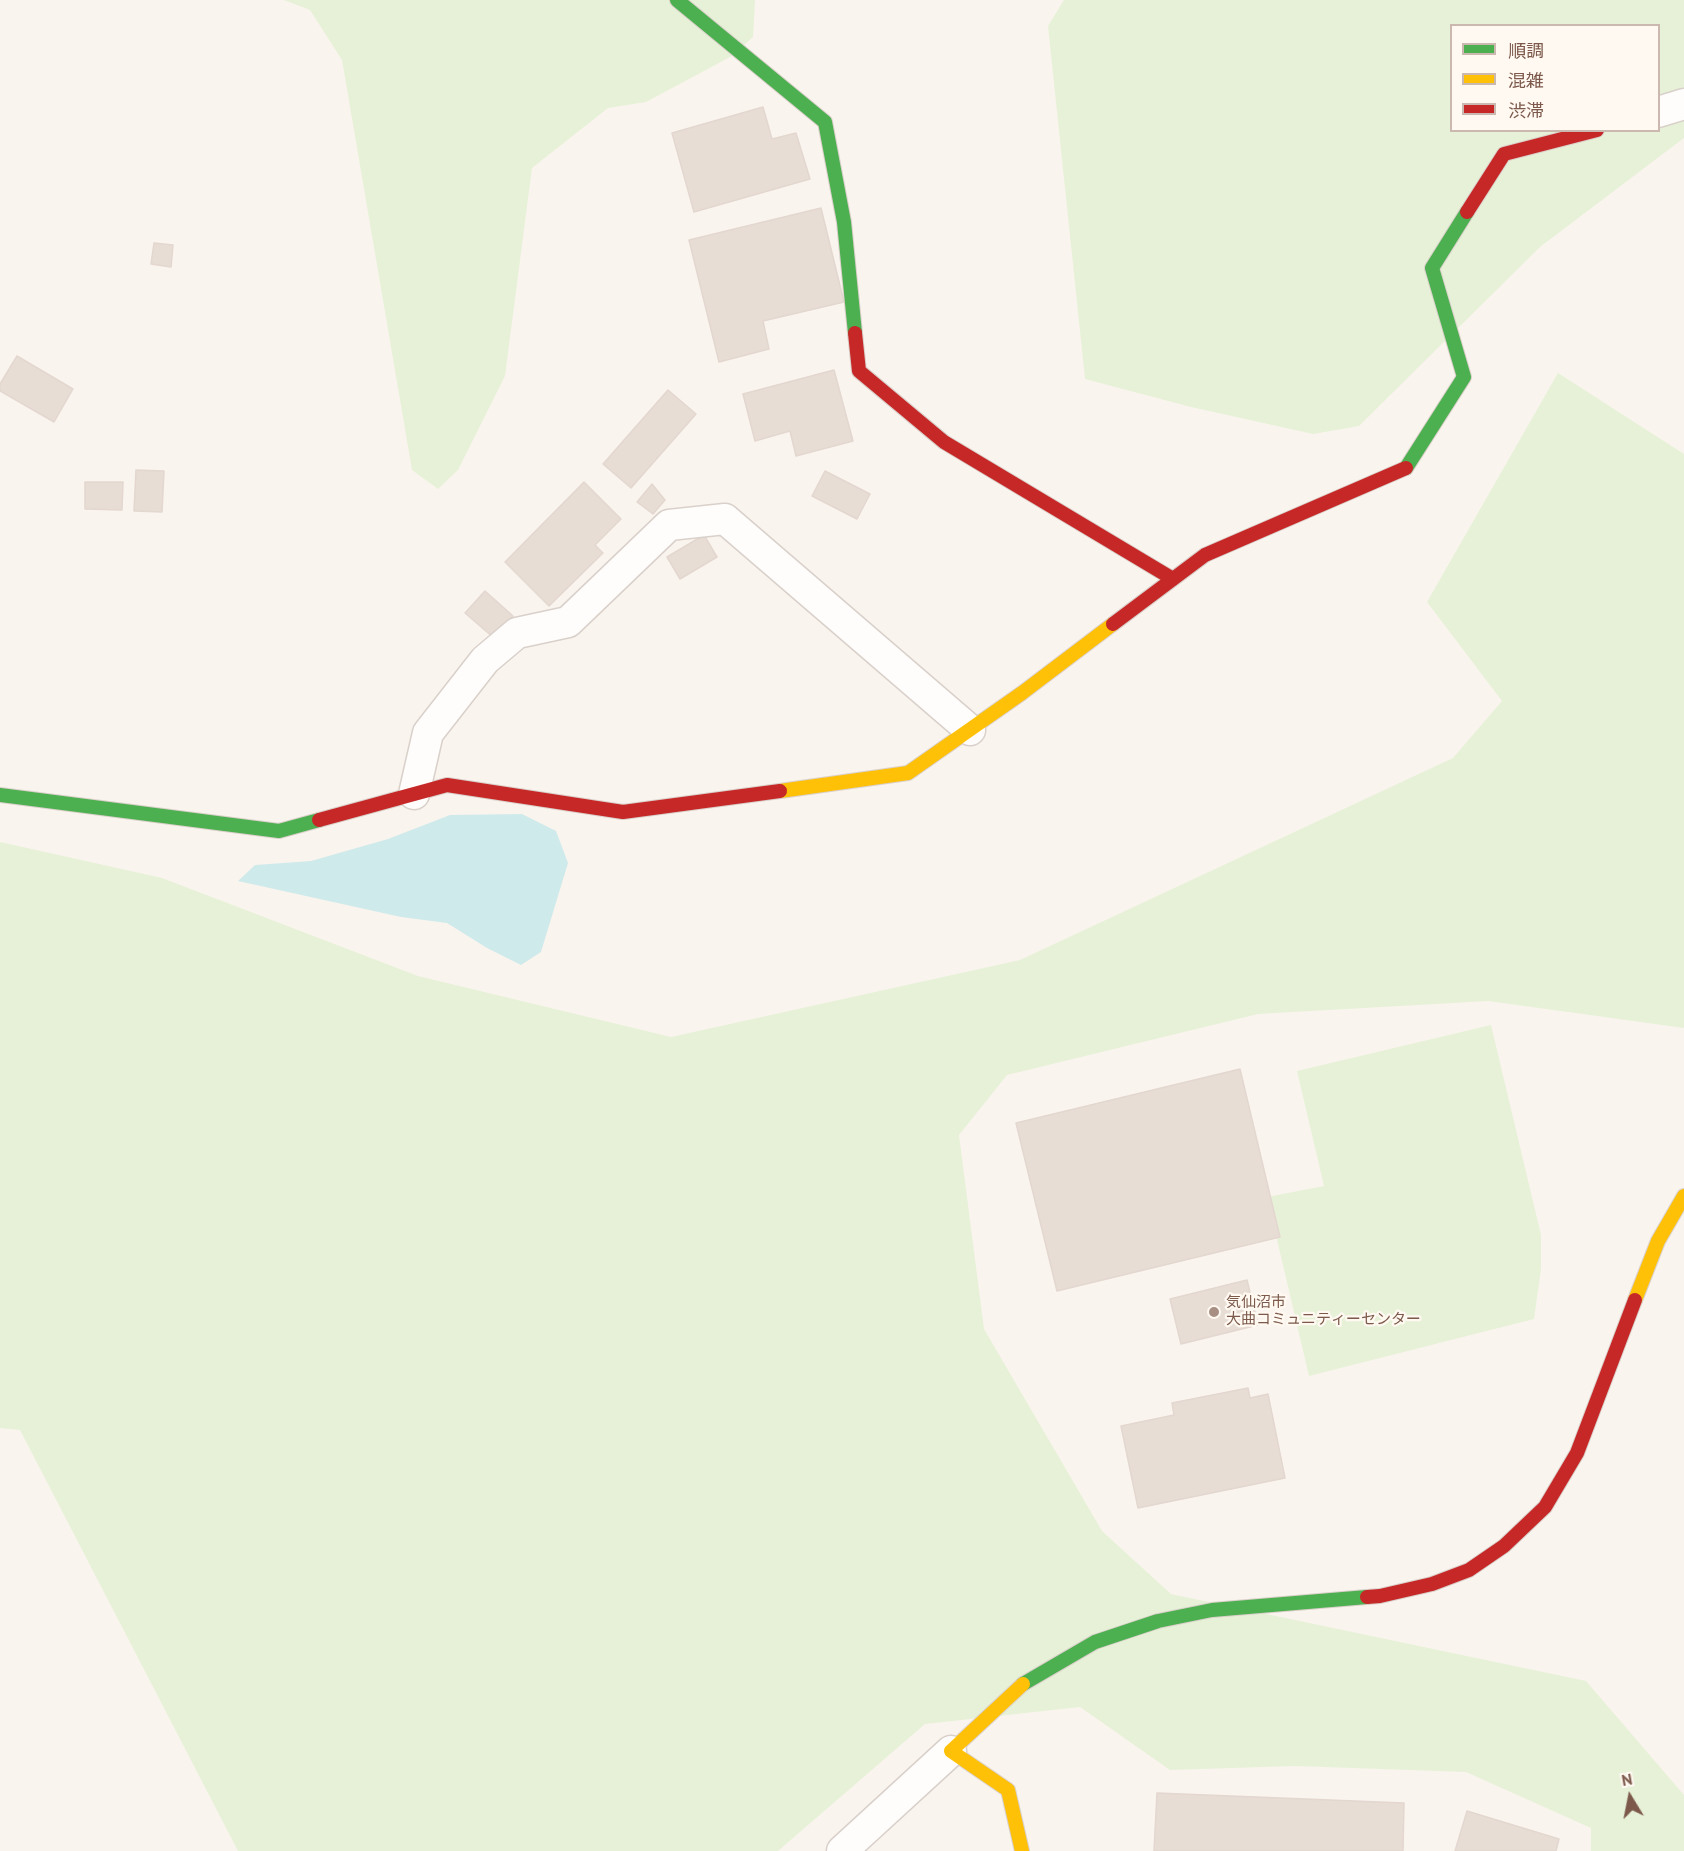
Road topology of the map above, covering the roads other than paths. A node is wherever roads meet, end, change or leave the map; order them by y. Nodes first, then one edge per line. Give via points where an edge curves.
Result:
1 (677, 0) edge
2 (1684, 104) edge
3 (1660, 112) edge
4 (1589, 132) edge
5 (1173, 579) junction
6 (970, 730) junction
7 (414, 794) junction
8 (0, 795) edge
9 (1684, 1196) edge
10 (951, 1751) junction
11 (842, 1851) edge
12 (1022, 1851) edge

1 - 5 street via 825,122 844,222 859,371 944,442
2 - 3 street
4 - 5 street via 1504,154 1432,268 1464,377 1405,469 1205,555
5 - 6 street
6 - 7 street via 908,773 623,812 447,785
6 - 7 street via 726,519 669,525 568,622 517,633 485,660 428,733
7 - 8 street via 279,831
9 - 10 street via 1658,1240 1577,1453 1545,1507 1504,1546 1469,1570 1432,1584 1380,1596 1212,1610 1158,1621 1095,1642 1022,1685
10 - 11 street
10 - 12 street via 1008,1790

